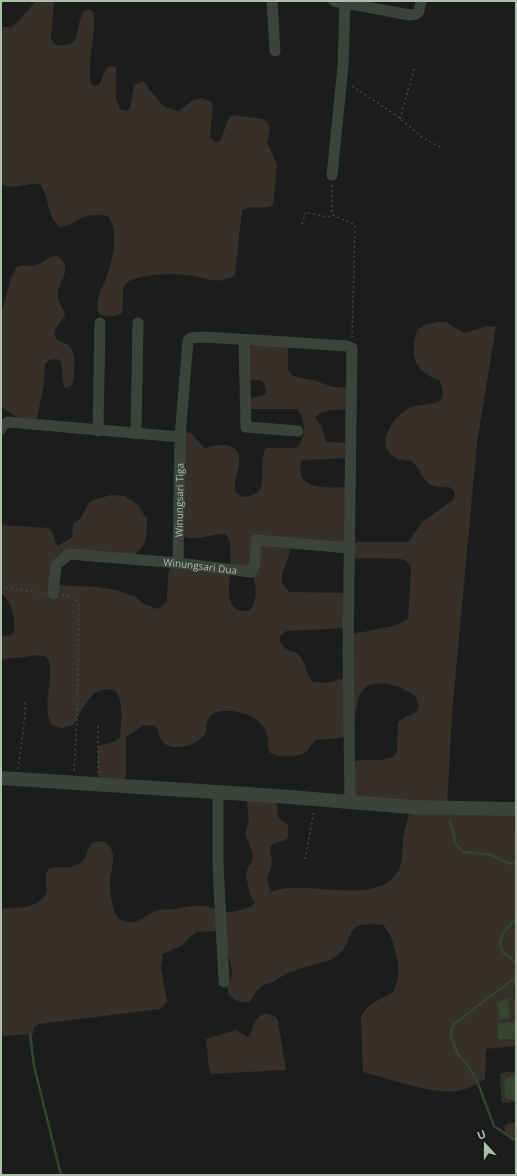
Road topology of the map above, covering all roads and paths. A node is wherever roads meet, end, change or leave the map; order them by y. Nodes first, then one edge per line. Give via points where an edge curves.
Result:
1 (272, 1) edge
2 (421, 1) edge
3 (339, 2) edge
4 (275, 51) dead end
5 (414, 69) dead end
6 (341, 80) junction
7 (400, 119) junction
8 (443, 149) dead end
9 (332, 175) joint
10 (333, 215) junction
11 (302, 224) dead end
12 (100, 323) dead end
13 (138, 323) dead end
14 (244, 340) junction
15 (352, 348) junction
16 (1, 429) edge
17 (98, 431) junction
18 (298, 431) dead end
19 (136, 434) junction
20 (180, 437) junction
21 (350, 548) junction
22 (178, 563) junction
23 (1, 587) edge
24 (53, 594) junction
25 (25, 701) dead end
26 (98, 723) dead end
27 (1, 778) edge
28 (17, 778) junction
29 (73, 781) junction
30 (98, 783) junction
31 (218, 792) junction
32 (316, 799) junction
33 (350, 802) junction
34 (516, 808) edge
35 (305, 859) dead end
36 (224, 982) dead end

1 - 4 street
2 - 3 street via 419,11 410,15
3 - 6 street
5 - 7 path
6 - 7 path
6 - 9 street
7 - 8 path via 422,137
9 - 10 path
10 - 11 path via 327,217 306,212
10 - 15 path via 355,225
12 - 17 street
13 - 19 street
14 - 15 street, Winungsari Tiga
14 - 18 street via 246,426
14 - 20 street, Winungsari Tiga via 194,337 188,342
15 - 21 street
16 - 17 street via 2,425 8,422
17 - 19 street
19 - 20 street
20 - 22 street, Winungsari Tiga
21 - 22 street, Winungsari Dua via 256,540 255,564 251,572
21 - 33 street
22 - 24 street, Winungsari Dua via 69,554 56,565
23 - 24 path
24 - 29 path via 72,596 79,606
25 - 28 path
26 - 30 path
27 - 28 street
28 - 29 street
29 - 30 street
30 - 31 street
31 - 32 street
31 - 36 street via 218,864
32 - 33 street
32 - 35 path
33 - 34 street via 411,807

